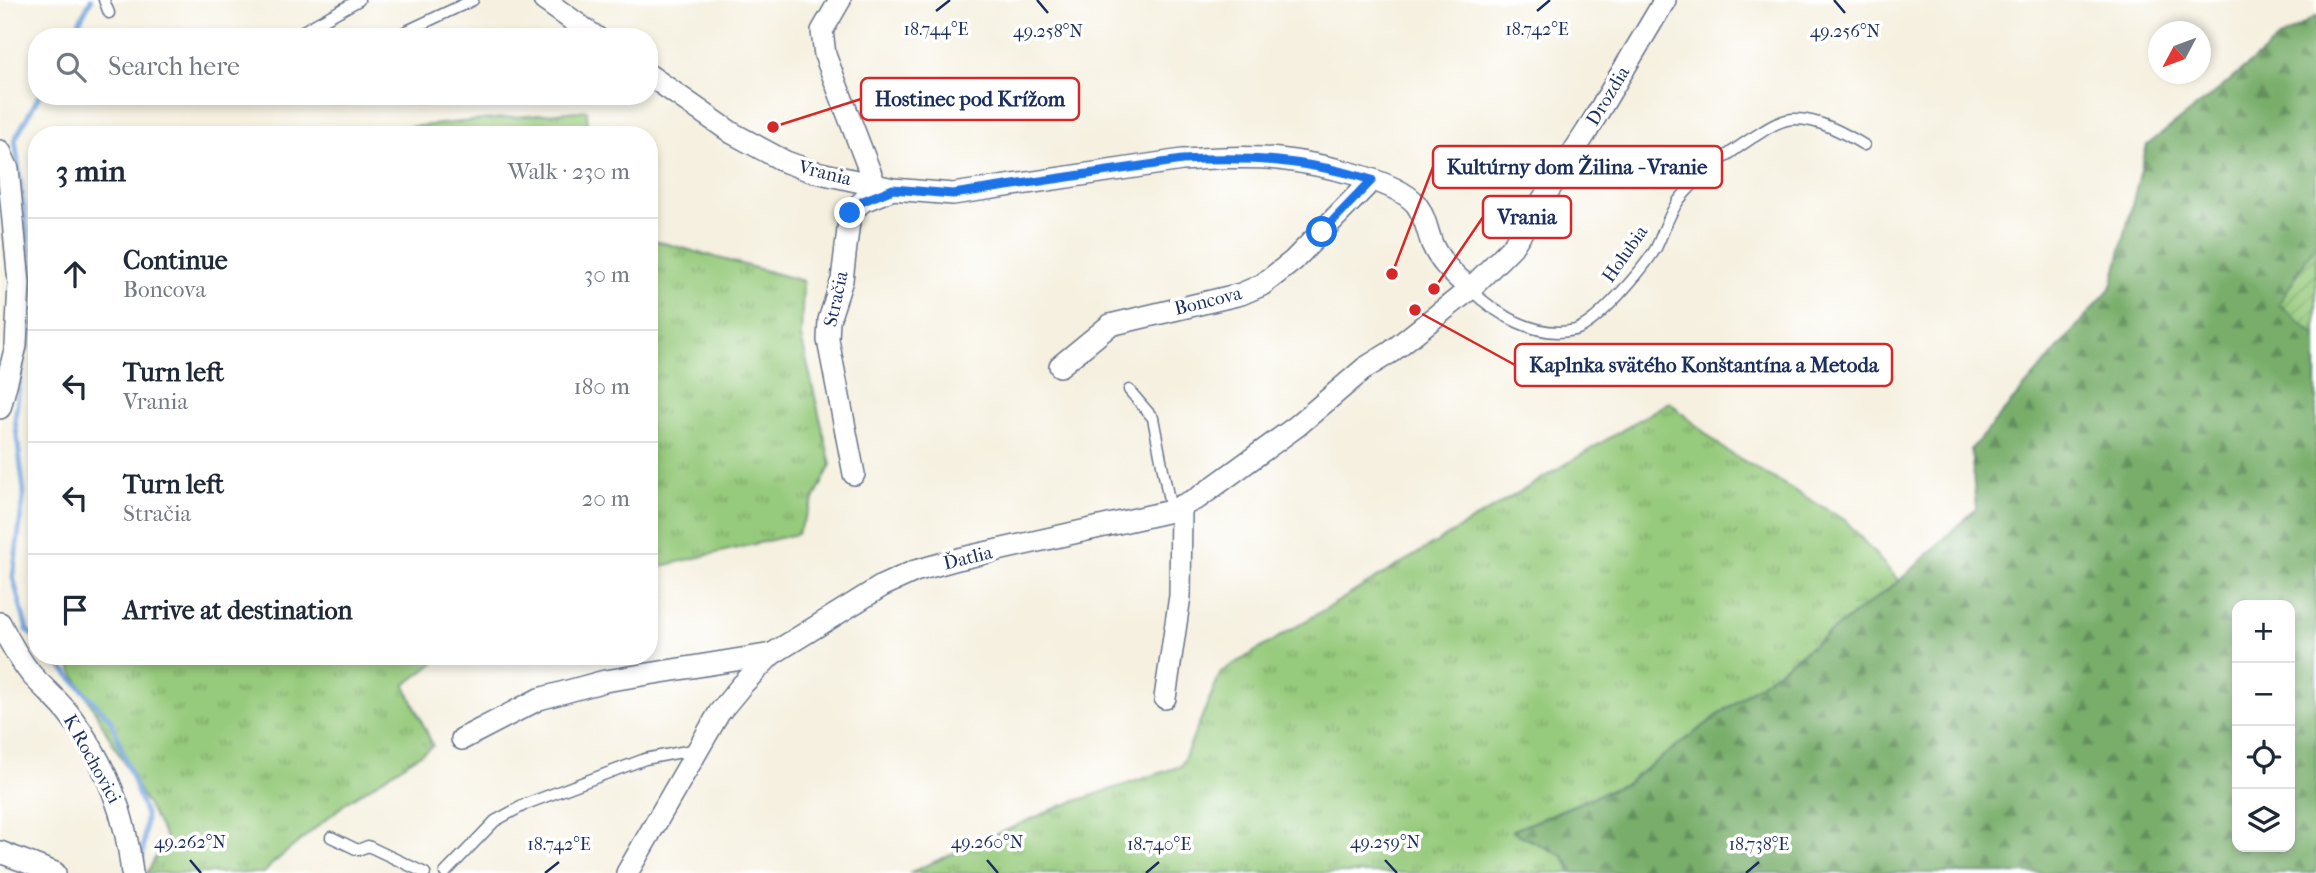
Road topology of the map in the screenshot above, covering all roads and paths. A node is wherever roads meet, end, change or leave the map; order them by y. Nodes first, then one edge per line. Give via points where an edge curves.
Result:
1 (104, 0) edge
2 (359, 0) edge
3 (473, 0) edge
4 (544, 0) edge
5 (840, 0) edge
6 (1665, 0) edge
7 (108, 13) dead end
8 (308, 28) edge
9 (413, 28) edge
10 (583, 28) edge
11 (658, 81) edge
12 (1864, 145) dead end
13 (0, 151) edge
14 (1372, 180) junction
15 (884, 187) junction
16 (1470, 289) junction
17 (1060, 366) dead end
18 (1129, 390) dead end
19 (0, 408) edge
20 (854, 474) dead end
21 (1176, 509) junction
22 (0, 623) edge
23 (772, 654) junction
24 (1165, 698) dead end
25 (462, 738) dead end
26 (697, 749) junction
27 (331, 837) dead end
28 (0, 852) edge
29 (55, 873) edge
30 (132, 873) edge
31 (425, 873) edge
32 (445, 873) edge
33 (627, 873) edge

1 - 7 lane
2 - 8 lane
3 - 9 lane
4 - 10 street
5 - 15 street via 822,31 825,55
6 - 16 street, Drozdia via 1532,219 1512,247
11 - 15 street, Vrania via 763,151 811,171
12 - 16 lane, Holubia via 1831,128 1796,119 1773,125 1735,148 1680,199 1656,247 1619,295 1576,330 1535,328 1489,307
13 - 19 street via 8,169 19,283 16,346
14 - 15 street, Vrania via 1279,159 1210,158 953,194
14 - 16 street, Vrania via 1415,202 1442,262
14 - 17 street, Boncova via 1293,261 1262,285 1110,325
15 - 20 street, Stračia via 850,213 842,280 829,320 828,340
16 - 21 street, Ďatlia via 1297,426
18 - 21 lane via 1153,418
21 - 23 street, Ďatlia via 915,571 882,586
21 - 24 street via 1180,596
22 - 30 street, K Rochovici via 32,674 84,736 121,810
23 - 25 street, Ďatlia via 605,681 539,699
23 - 26 street, Ďatlia via 719,713
26 - 32 lane via 645,760 526,804 495,821
26 - 33 street, Ďatlia
27 - 31 lane via 358,850 368,846
28 - 29 street

